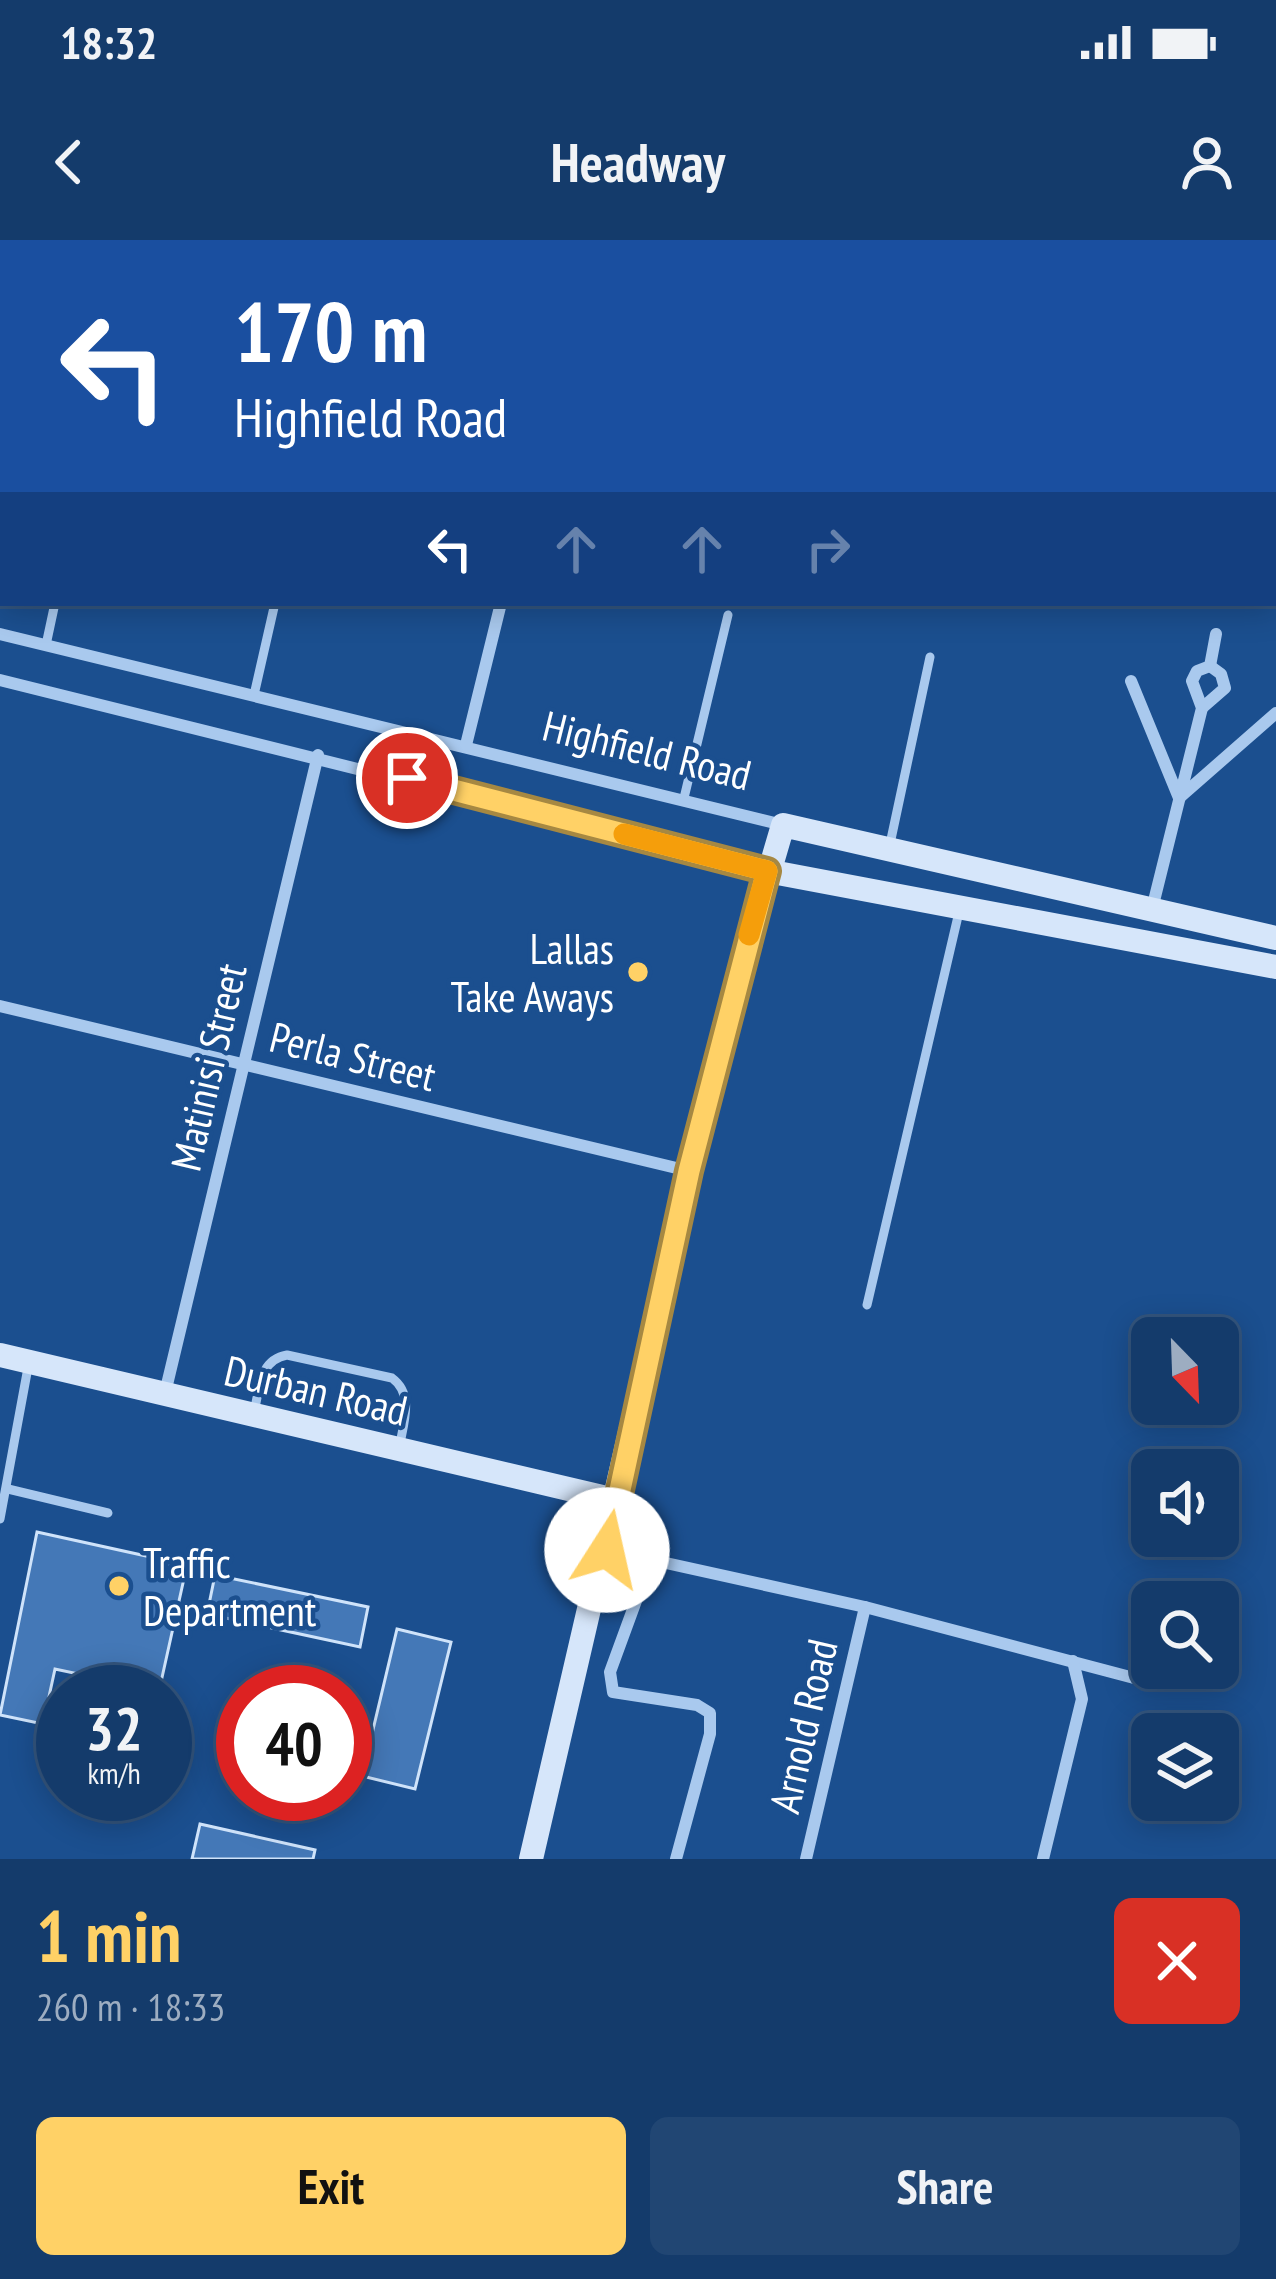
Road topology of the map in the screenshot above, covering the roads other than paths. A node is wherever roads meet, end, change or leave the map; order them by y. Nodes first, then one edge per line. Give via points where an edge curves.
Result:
1 (54, 606) edge
2 (274, 606) edge
3 (500, 606) edge
4 (728, 615) dead end
5 (0, 634) edge
6 (1216, 634) dead end
7 (46, 644) junction
8 (930, 657) dead end
9 (1210, 666) junction
10 (0, 680) edge
11 (1131, 681) dead end
12 (254, 695) junction
13 (1202, 708) junction
14 (1276, 712) edge
15 (466, 745) junction
16 (318, 755) junction
17 (684, 798) junction
18 (1179, 798) junction
19 (783, 825) junction
20 (889, 849) junction
21 (767, 871) junction
22 (960, 907) junction
23 (1151, 910) junction
24 (1276, 938) edge
25 (1276, 967) edge
26 (0, 1006) edge
27 (242, 1063) junction
28 (689, 1171) junction
29 (866, 1306) dead end
30 (0, 1355) edge
31 (29, 1362) junction
32 (165, 1394) junction
33 (253, 1415) junction
34 (399, 1449) junction
35 (8, 1490) junction
36 (615, 1500) junction
37 (108, 1513) dead end
38 (0, 1519) edge
39 (607, 1550) junction
40 (651, 1560) junction
41 (865, 1607) junction
42 (1073, 1661) junction
43 (1131, 1677) edge
44 (531, 1859) edge
45 (676, 1859) edge
46 (806, 1859) edge
47 (1043, 1859) edge

1 - 7 lane
2 - 12 lane
3 - 15 street
4 - 17 lane
5 - 7 street, Highfield Road
6 - 9 street
7 - 12 street, Highfield Road
8 - 20 lane
9 - 13 street via 1192,681
9 - 13 street via 1225,688
10 - 16 street, Highfield Road
11 - 18 street
12 - 15 street, Highfield Road
13 - 18 street
14 - 18 street
15 - 17 street, Highfield Road
16 - 21 street, Highfield Road
16 - 27 street, Matinisi Street
17 - 19 street, Highfield Road
18 - 23 street
19 - 20 street, Highfield Road
19 - 21 street
20 - 23 street, Highfield Road
21 - 22 street, Highfield Road
21 - 28 street
22 - 25 street, Highfield Road
22 - 29 lane
23 - 24 street, Highfield Road
26 - 27 street, Perla Street
27 - 28 street, Perla Street
27 - 32 street, Matinisi Street
28 - 36 street
30 - 31 street, Durban Road
31 - 32 street, Durban Road
31 - 35 lane
32 - 33 street, Durban Road
33 - 34 street, Durban Road
33 - 34 lane via 273,1357 392,1378 407,1399
34 - 36 street, Durban Road
35 - 37 lane
35 - 38 lane
36 - 39 street
39 - 40 street
39 - 44 street
40 - 41 street
40 - 45 street via 610,1672 613,1692 710,1713
41 - 42 street
41 - 46 street, Arnold Road
42 - 43 street
42 - 47 street via 1082,1699

